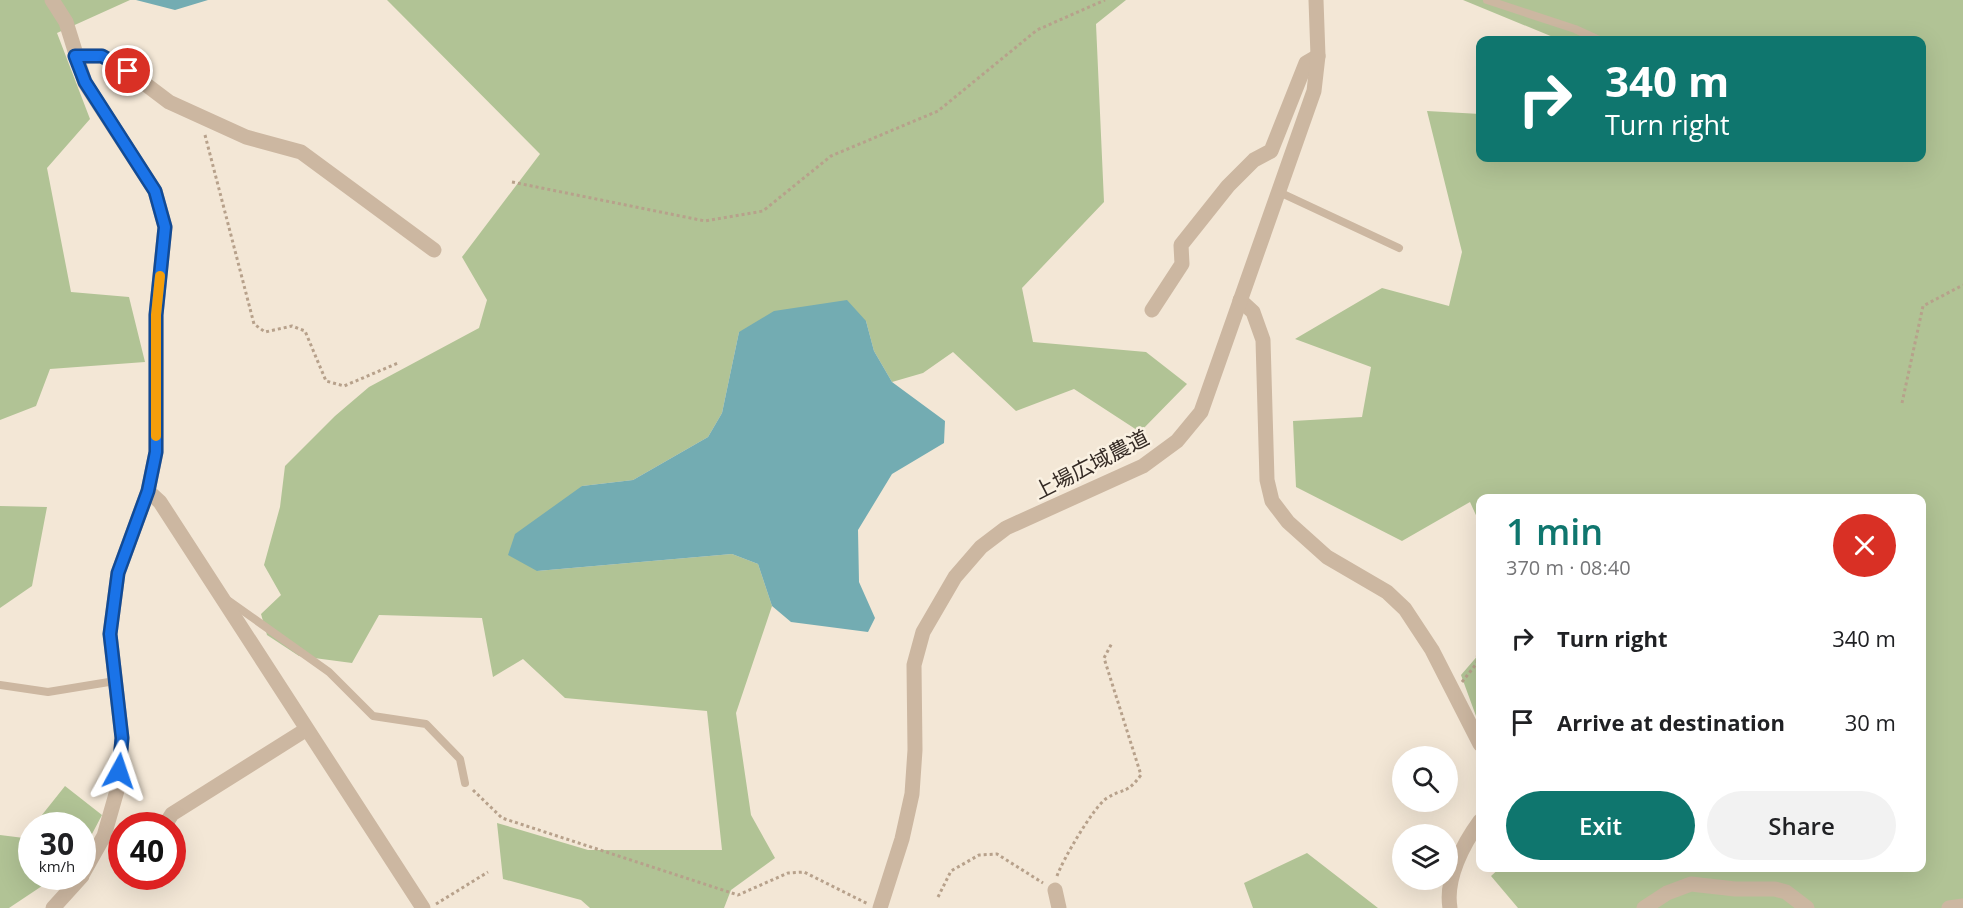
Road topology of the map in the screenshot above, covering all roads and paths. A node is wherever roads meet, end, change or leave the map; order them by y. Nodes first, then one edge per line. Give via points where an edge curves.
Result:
1 (52, 0) edge
2 (1105, 0) edge
3 (1316, 0) edge
4 (1487, 0) edge
5 (1590, 36) edge
6 (75, 56) junction
7 (1318, 56) junction
8 (200, 116) junction
9 (512, 182) dead end
10 (1279, 192) junction
11 (1399, 248) dead end
12 (434, 250) dead end
13 (1963, 285) edge
14 (1240, 300) junction
15 (1152, 310) dead end
16 (398, 363) dead end
17 (1902, 403) dead end
18 (148, 491) junction
19 (220, 594) junction
20 (1112, 644) dead end
21 (1476, 664) edge
22 (115, 681) junction
23 (0, 685) edge
24 (1454, 693) junction
25 (307, 729) junction
26 (1476, 736) edge
27 (465, 783) joint
28 (175, 812) edge
29 (1476, 828) edge
30 (96, 851) edge
31 (488, 872) dead end
32 (70, 890) edge
33 (1055, 890) junction
34 (938, 897) dead end
35 (1963, 906) edge
36 (54, 908) edge
37 (423, 908) edge
38 (429, 908) edge
39 (878, 908) edge
40 (1059, 908) edge
41 (1450, 908) edge
42 (1644, 908) edge
43 (1807, 908) edge
44 (1949, 908) edge

1 - 6 street via 66,22
2 - 9 path via 1037,30 938,111 831,156 763,211 705,221
3 - 7 street, 上場広域農道
4 - 5 lane
6 - 8 street via 102,56 169,102
6 - 18 street via 85,82 155,191 165,227 156,315 156,452
7 - 10 street, 上場広域農道 via 1314,91
7 - 15 street via 1306,63 1271,151 1254,160 1227,186 1181,245 1182,264
8 - 12 street via 246,137 301,152
8 - 16 path via 254,324 265,332 292,326 304,331 326,381 344,386
10 - 11 lane
10 - 14 street, 上場広域農道
13 - 17 path via 1923,306
14 - 24 street via 1253,312 1263,340 1267,480 1272,501 1288,522 1327,557 1387,592 1405,609
14 - 39 street, 上場広域農道 via 1201,412 1177,441 1143,466 1006,528 981,547 955,577 923,632 914,664 912,794
18 - 19 street via 160,502
18 - 22 street via 118,573 110,634
19 - 25 street
19 - 27 lane via 329,672 373,716 426,724 459,759
20 - 33 path via 1104,658 1141,775 1131,789 1108,797 1096,807 1058,873
21 - 24 path
22 - 23 lane via 48,692
22 - 30 street via 122,738 118,787
24 - 26 street
25 - 28 street
25 - 37 street
27 - 39 path via 502,818 738,895 788,873 804,872
29 - 41 street via 1457,861 1448,896
31 - 38 path
32 - 36 street
33 - 34 path via 997,854 979,855 951,871
33 - 40 street
35 - 44 street
42 - 43 street via 1691,884 1775,889 1786,892

